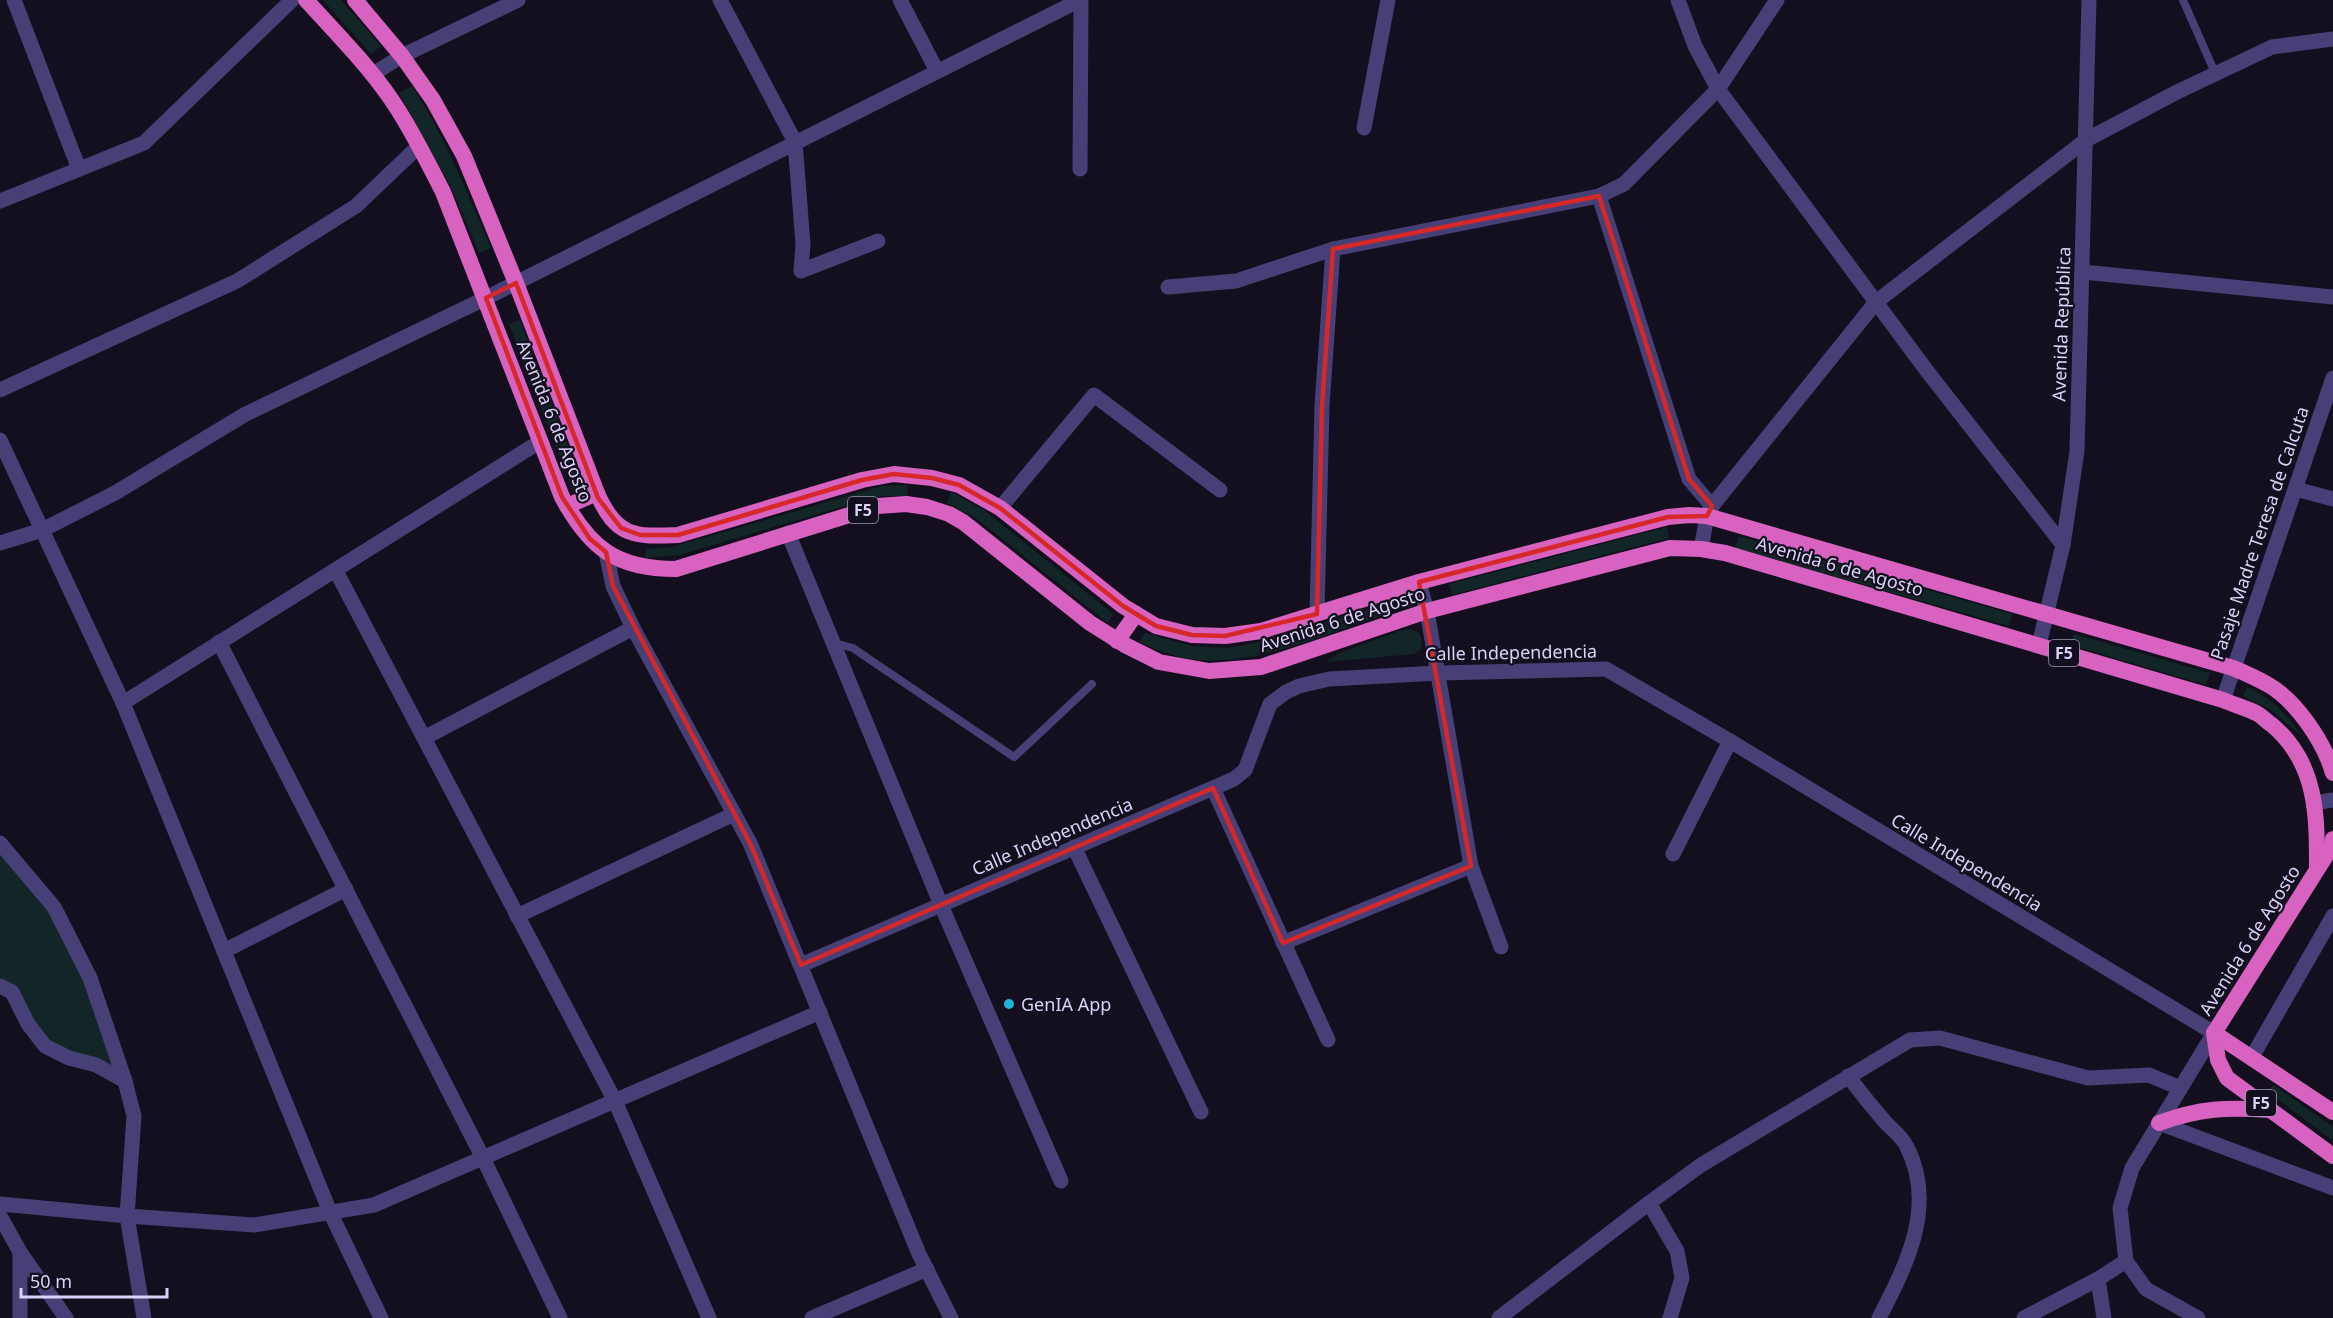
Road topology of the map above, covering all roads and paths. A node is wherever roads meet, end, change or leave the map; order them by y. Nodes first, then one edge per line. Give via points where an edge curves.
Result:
1 (14, 0) edge
2 (292, 0) edge
3 (306, 0) edge
4 (355, 0) edge
5 (518, 0) edge
6 (720, 0) edge
7 (900, 0) edge
8 (1081, 0) edge
9 (1388, 0) edge
10 (1678, 0) edge
11 (1777, 0) edge
12 (2089, 0) edge
13 (2183, 0) edge
14 (2333, 39) edge
15 (402, 56) junction
16 (937, 71) junction
17 (373, 74) junction
18 (2216, 75) junction
19 (1718, 89) junction
20 (1364, 128) dead end
21 (2086, 140) junction
22 (795, 142) junction
23 (418, 146) junction
24 (79, 169) junction
25 (1080, 169) dead end
26 (1599, 196) junction
27 (0, 201) edge
28 (878, 241) dead end
29 (1333, 249) junction
30 (2082, 272) junction
31 (516, 283) junction
32 (1168, 287) dead end
33 (2333, 297) edge
34 (486, 298) junction
35 (1876, 302) junction
36 (2333, 378) edge
37 (0, 390) edge
38 (0, 440) edge
39 (541, 441) junction
40 (932, 478) junction
41 (2296, 489) junction
42 (1220, 490) dead end
43 (597, 493) junction
44 (2333, 499) edge
45 (567, 506) junction
46 (927, 507) junction
47 (1000, 508) junction
48 (1709, 511) junction
49 (42, 530) junction
50 (788, 533) junction
51 (640, 535) junction
52 (0, 543) edge
53 (2063, 545) junction
54 (1701, 549) junction
55 (606, 552) junction
56 (336, 571) junction
57 (1419, 582) junction
58 (1427, 611) junction
59 (1136, 614) junction
60 (1317, 614) junction
61 (2048, 614) junction
62 (633, 628) junction
63 (1118, 641) junction
64 (219, 642) junction
65 (833, 642) junction
66 (2039, 645) junction
67 (2234, 668) junction
68 (1438, 673) junction
69 (1092, 684) dead end
70 (2223, 700) junction
71 (123, 703) junction
72 (424, 738) junction
73 (1730, 741) junction
74 (2333, 773) edge
75 (1213, 788) junction
76 (2333, 800) edge
77 (2314, 803) junction
78 (734, 814) junction
79 (2333, 839) edge
80 (0, 843) edge
81 (1074, 847) junction
82 (1673, 854) dead end
83 (1471, 866) junction
84 (2317, 868) junction
85 (346, 889) junction
86 (941, 905) junction
87 (517, 916) junction
88 (2333, 916) edge
89 (1283, 943) junction
90 (1501, 947) dead end
91 (224, 951) junction
92 (801, 965) junction
93 (0, 986) edge
94 (820, 1012) junction
95 (2214, 1033) junction
96 (1328, 1040) dead end
97 (2252, 1057) junction
98 (1848, 1076) junction
99 (125, 1081) junction
100 (2180, 1088) junction
101 (615, 1101) junction
102 (2270, 1110) junction
103 (2333, 1112) edge
104 (1201, 1113) dead end
105 (2159, 1123) junction
106 (2333, 1156) edge
107 (483, 1158) junction
108 (1061, 1181) dead end
109 (2333, 1188) edge
110 (1649, 1203) junction
111 (0, 1204) edge
112 (330, 1212) junction
113 (0, 1216) edge
114 (127, 1216) junction
115 (20, 1252) junction
116 (2126, 1261) junction
117 (927, 1269) junction
118 (2098, 1279) junction
119 (20, 1318) edge
120 (66, 1318) edge
121 (144, 1318) edge
122 (381, 1318) edge
123 (560, 1318) edge
124 (708, 1318) edge
125 (812, 1318) edge
126 (951, 1318) edge
127 (1500, 1318) edge
128 (1670, 1318) edge
129 (1879, 1318) edge
130 (2024, 1318) edge
131 (2104, 1318) edge
132 (2198, 1318) edge

1 - 24 street
2 - 24 street via 144,143
3 - 17 highway, Avenida 6 de Agosto / F5
4 - 15 highway, Avenida 6 de Agosto / F5
5 - 15 street
6 - 22 street
7 - 16 street
8 - 16 street
8 - 25 street
9 - 20 street
10 - 19 street via 1695,46
11 - 19 street
12 - 21 street, Avenida República
13 - 18 lane
14 - 18 street via 2272,47
15 - 17 street
15 - 31 highway, Avenida 6 de Agosto / F5 via 433,100 464,156
16 - 22 street
17 - 23 highway, Avenida 6 de Agosto / F5
18 - 21 street
19 - 26 street via 1624,184
19 - 35 street
21 - 30 street, Avenida República
21 - 35 street
22 - 28 street via 803,244 801,271
22 - 31 street
23 - 34 highway, Avenida 6 de Agosto / F5 via 443,192
23 - 37 street via 356,206 237,281
24 - 27 street
26 - 29 street
26 - 48 street via 1689,479
29 - 32 street via 1236,281
29 - 60 street via 1322,406
30 - 33 street
30 - 53 street, Avenida República via 2077,451
31 - 34 street
31 - 43 highway, Avenida 6 de Agosto / F5
34 - 39 highway, Avenida 6 de Agosto / F5
34 - 49 street via 244,415 116,493
35 - 48 street
35 - 53 street
36 - 41 street, Pasaje Madre Teresa de Calcuta
38 - 49 street
39 - 45 highway, Avenida 6 de Agosto / F5
39 - 56 street
40 - 46 highway
40 - 47 highway, Avenida 6 de Agosto / F5 via 959,485
40 - 51 highway, Avenida 6 de Agosto / F5 via 894,474 862,480 678,535
41 - 44 street
41 - 67 street, Pasaje Madre Teresa de Calcuta
42 - 47 street via 1094,395
43 - 45 highway
43 - 51 highway, Avenida 6 de Agosto / F5 via 612,520 629,533
45 - 55 highway, Avenida 6 de Agosto / F5 via 590,539
46 - 50 highway, Avenida 6 de Agosto / F5 via 878,506
46 - 63 highway, Avenida 6 de Agosto / F5 via 963,522
47 - 59 highway, Avenida 6 de Agosto / F5
48 - 54 street
48 - 57 highway, Avenida 6 de Agosto / F5
48 - 61 highway, Avenida 6 de Agosto / F5
49 - 52 street
49 - 71 street
50 - 55 highway, Avenida 6 de Agosto / F5 via 676,569 628,564
50 - 65 street
51 - 55 highway
53 - 61 street, Avenida República
54 - 58 highway, Avenida 6 de Agosto / F5 via 1670,548
54 - 66 highway, Avenida 6 de Agosto / F5
55 - 62 street via 613,586
56 - 64 street
56 - 72 street
57 - 58 street
57 - 60 highway, Avenida 6 de Agosto / F5
58 - 63 highway, Avenida 6 de Agosto / F5 via 1261,666 1209,671 1159,662
58 - 68 street
59 - 60 highway, Avenida 6 de Agosto / F5 via 1156,626 1192,635 1225,636 1261,631
59 - 63 highway
61 - 66 street, Avenida República
61 - 67 highway, Avenida 6 de Agosto / F5
62 - 72 street
62 - 78 street
64 - 71 street
64 - 85 street
65 - 69 lane via 860,652 1014,757
65 - 86 street
66 - 70 highway, Avenida 6 de Agosto / F5
67 - 70 street, Pasaje Madre Teresa de Calcuta
67 - 74 highway, Avenida 6 de Agosto / F5 via 2269,685 2295,708 2315,733
68 - 73 street, Calle Independencia via 1606,669
68 - 75 street, Calle Independencia via 1329,679 1299,686 1270,704 1245,770
68 - 83 street
70 - 77 highway, Avenida 6 de Agosto / F5 via 2258,714 2281,733 2300,756
71 - 91 street
72 - 87 street
73 - 82 street
73 - 95 street, Calle Independencia
75 - 81 street, Calle Independencia
75 - 89 street
76 - 77 street
77 - 84 highway, Avenida 6 de Agosto / F5
78 - 87 street
78 - 92 street
79 - 84 highway, Avenida 6 de Agosto
80 - 99 street via 54,907 90,978
81 - 86 street, Calle Independencia
81 - 104 street
83 - 89 street
83 - 90 street
84 - 95 highway, Avenida 6 de Agosto
85 - 91 street
85 - 107 street
86 - 92 street, Calle Independencia
86 - 108 street
87 - 101 street
88 - 97 street
89 - 96 street
91 - 112 street
92 - 94 street
93 - 99 street via 12,992 28,1024 45,1046 96,1065
94 - 101 street
94 - 117 street
95 - 97 highway, Avenida 6 de Agosto / F5
95 - 100 street
95 - 102 highway, Avenida 6 de Agosto / F5 via 2218,1060 2227,1078
97 - 103 highway, Avenida 6 de Agosto / F5
98 - 100 street via 1910,1040 1940,1038 2088,1078 2149,1075
98 - 110 street via 1701,1165
98 - 129 street via 1906,1146 1918,1177 1920,1210 1904,1269
99 - 114 street via 134,1116
100 - 105 street
101 - 107 street
101 - 124 street
102 - 105 highway via 2214,1108
102 - 106 highway, Avenida 6 de Agosto / F5
105 - 109 street
105 - 116 street via 2132,1168 2120,1208
107 - 112 street via 374,1205
107 - 123 street
110 - 127 street
110 - 128 street via 1677,1251 1682,1278
111 - 114 street
112 - 114 street via 254,1225
112 - 122 street
113 - 115 street
114 - 121 street
115 - 119 street
115 - 120 street
116 - 118 street
116 - 132 street via 2146,1289
117 - 125 street
117 - 126 street
118 - 130 street
118 - 131 street

